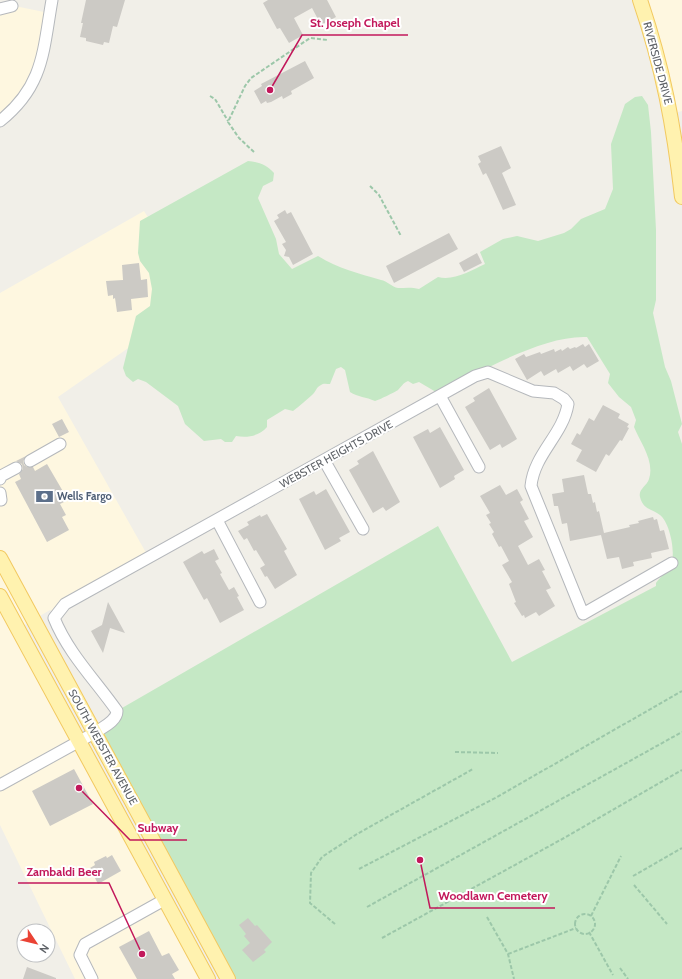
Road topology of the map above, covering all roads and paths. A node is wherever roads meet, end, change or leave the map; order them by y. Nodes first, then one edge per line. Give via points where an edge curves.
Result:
1 (52, 0) edge
2 (640, 0) edge
3 (12, 6) dead end
4 (0, 9) edge
5 (328, 40) dead end
6 (210, 96) dead end
7 (0, 121) edge
8 (228, 122) junction
9 (254, 152) dead end
10 (370, 186) dead end
11 (682, 197) edge
12 (401, 236) dead end
13 (440, 396) junction
14 (60, 444) dead end
15 (324, 460) junction
16 (30, 461) dead end
17 (16, 468) dead end
18 (479, 468) dead end
19 (0, 479) edge
20 (217, 520) junction
21 (363, 529) dead end
22 (0, 558) edge
23 (672, 563) dead end
24 (0, 596) edge
25 (260, 602) dead end
26 (682, 691) edge
27 (96, 732) junction
28 (682, 732) edge
29 (80, 742) junction
30 (455, 752) dead end
31 (498, 753) dead end
32 (473, 769) dead end
33 (682, 770) edge
34 (0, 785) edge
35 (682, 848) edge
36 (621, 856) dead end
37 (359, 869) dead end
38 (632, 876) dead end
39 (634, 885) dead end
40 (164, 900) junction
41 (367, 906) dead end
42 (591, 916) junction
43 (487, 917) dead end
44 (335, 924) dead end
45 (666, 924) dead end
46 (576, 928) junction
47 (589, 932) junction
48 (382, 938) dead end
49 (508, 954) junction
50 (620, 968) dead end
51 (613, 975) dead end
52 (92, 979) edge
53 (208, 979) edge
54 (228, 979) edge
55 (514, 979) edge
56 (628, 979) edge

1 - 7 street via 42,55 33,84 19,104
2 - 11 main road, RIVERSIDE DRIVE via 669,101
3 - 4 street
5 - 8 path via 310,38 251,78
6 - 8 path via 215,99
8 - 9 path via 239,138
10 - 12 path via 379,195
13 - 15 street, WEBSTER HEIGHTS DRIVE
13 - 18 street
13 - 23 street, WEBSTER HEIGHTS DRIVE via 475,376 488,372 533,391 554,394 568,404 566,416 535,465 531,486 583,614
14 - 16 street
15 - 20 street, WEBSTER HEIGHTS DRIVE
15 - 21 street
17 - 19 street
20 - 25 street
20 - 27 street, WEBSTER HEIGHTS DRIVE via 65,604 54,618 75,657 117,711 117,715 109,724
22 - 27 main road, SOUTH WEBSTER AVENUE
24 - 29 main road, SOUTH WEBSTER AVENUE
26 - 37 path via 498,797
27 - 29 street, WEBSTER HEIGHTS DRIVE
27 - 54 main road, SOUTH WEBSTER AVENUE
28 - 41 path
29 - 34 street, WEBSTER HEIGHTS DRIVE
29 - 40 main road, SOUTH WEBSTER AVENUE
30 - 31 path
32 - 44 path via 322,856 311,873 310,903
33 - 48 path
35 - 38 path
36 - 42 path
39 - 45 path
40 - 52 street via 85,944 80,955
40 - 53 main road, SOUTH WEBSTER AVENUE
42 - 46 path via 579,916 575,921
42 - 47 path via 594,925
43 - 49 path
46 - 47 path via 580,932
46 - 49 path
47 - 51 path
49 - 55 path
50 - 56 path

